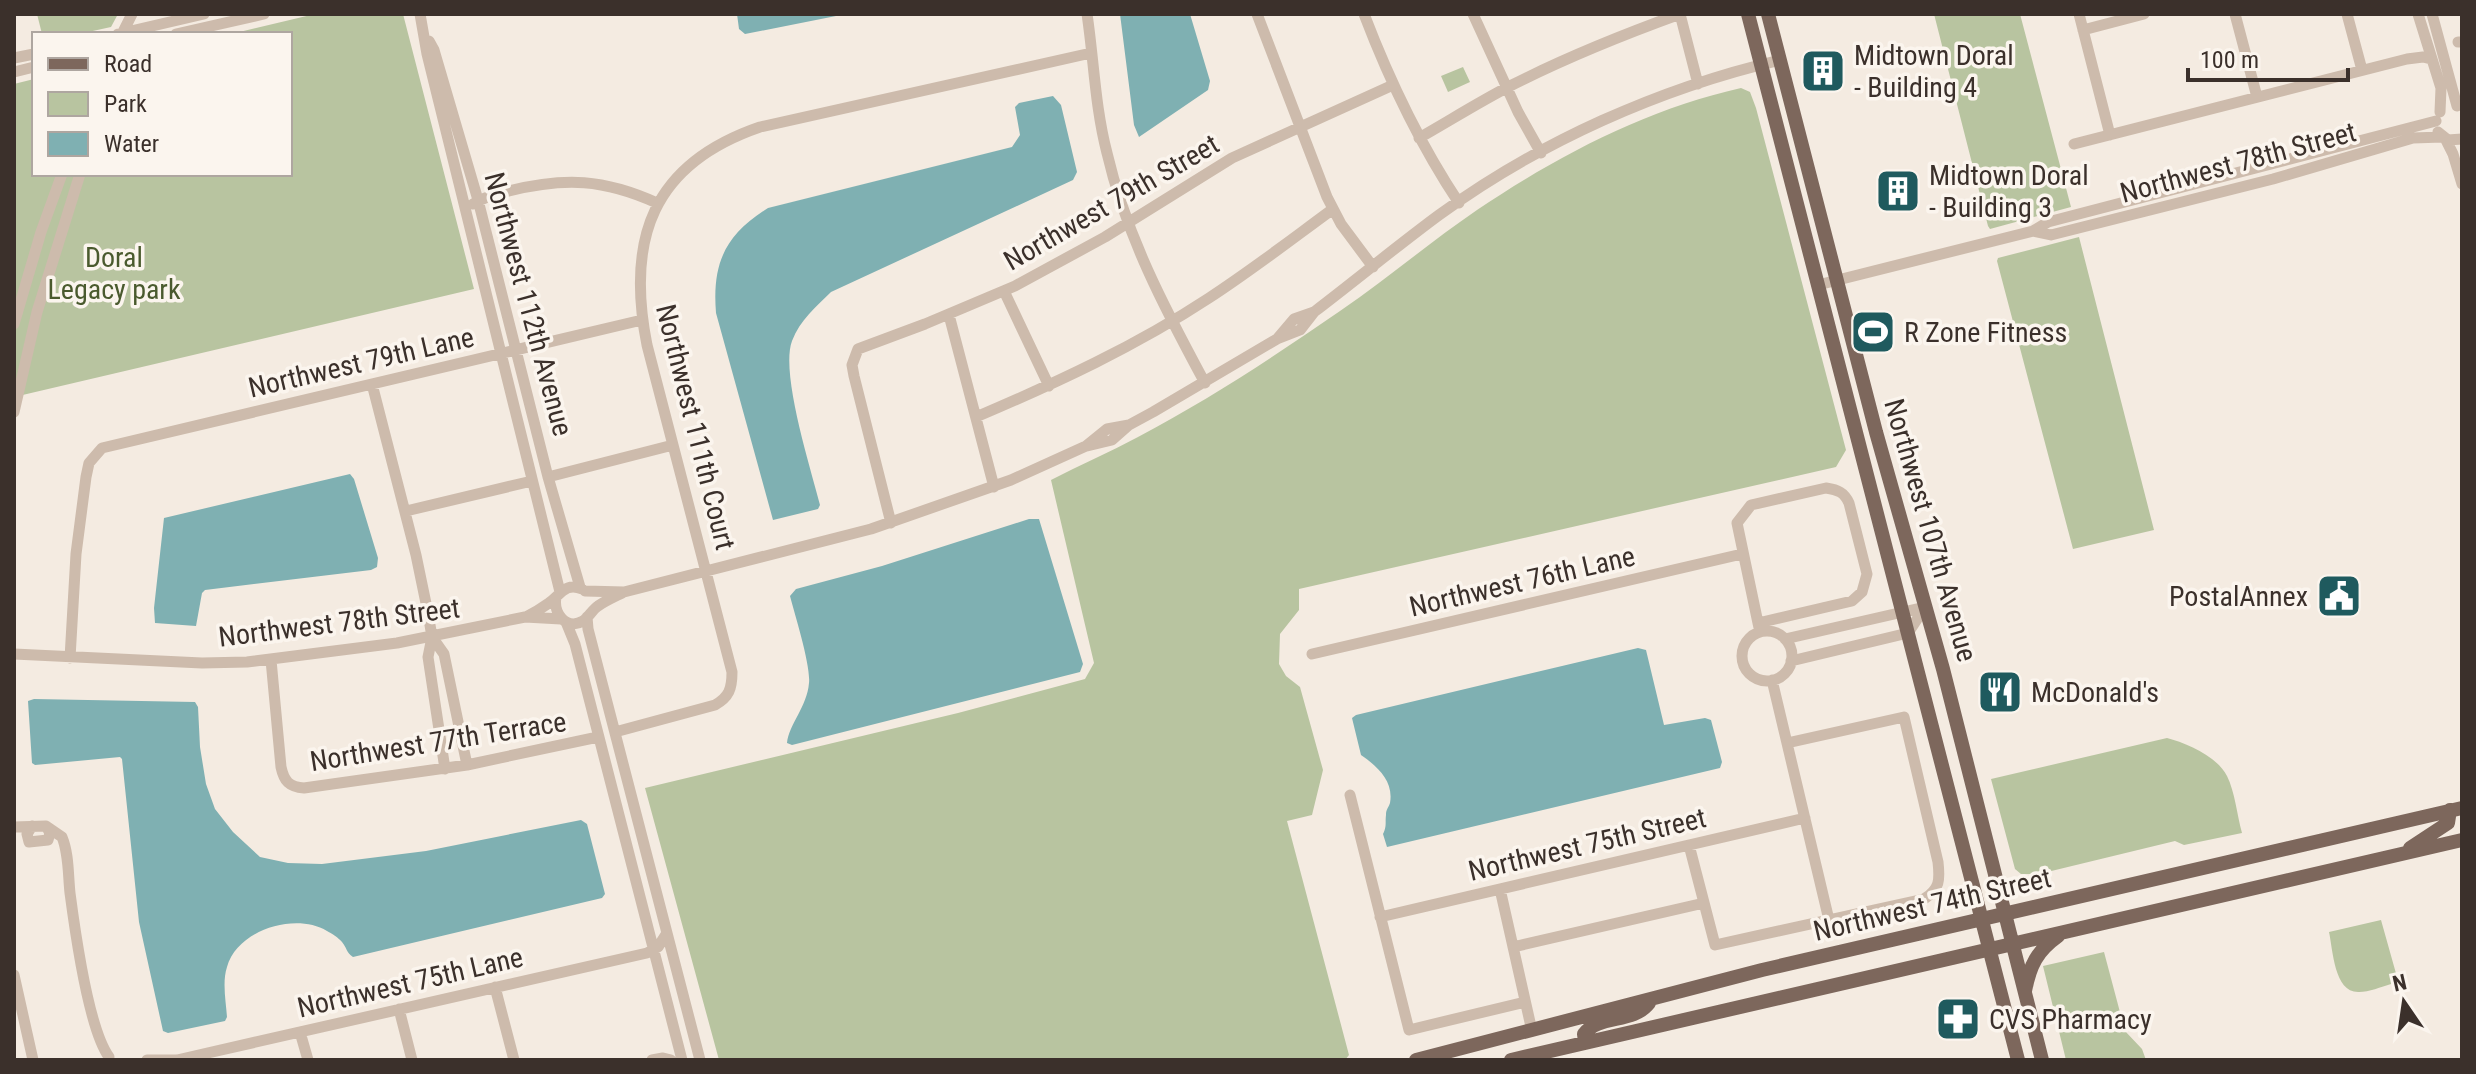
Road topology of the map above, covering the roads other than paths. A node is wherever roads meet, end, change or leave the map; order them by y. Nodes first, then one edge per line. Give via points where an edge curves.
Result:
1 (132, 14) edge
2 (155, 14) edge
3 (264, 14) edge
4 (420, 14) edge
5 (1087, 14) edge
6 (1257, 14) edge
7 (1473, 14) edge
8 (1680, 14) edge
9 (1748, 14) edge
10 (1768, 14) edge
11 (2079, 14) edge
12 (2144, 14) edge
13 (2235, 14) edge
14 (2347, 14) edge
15 (2418, 14) edge
16 (2432, 14) edge
17 (193, 15) edge
18 (1366, 15) edge
19 (2083, 30) junction
20 (146, 31) edge
21 (122, 32) edge
22 (185, 32) edge
23 (425, 34) junction
24 (1091, 53) junction
25 (2431, 59) junction
26 (1780, 60) junction
27 (1761, 65) junction
28 (2362, 70) junction
29 (1698, 84) junction
30 (1393, 85) junction
31 (1506, 87) junction
32 (2257, 97) junction
33 (2460, 107) edge
34 (2438, 117) junction
35 (1300, 129) junction
36 (2110, 135) junction
37 (1419, 138) junction
38 (2443, 138) junction
39 (2462, 139) edge
40 (2074, 144) dead end
41 (1541, 153) junction
42 (2269, 165) junction
43 (61, 176) edge
44 (79, 176) edge
45 (2273, 179) junction
46 (2462, 184) edge
47 (478, 200) junction
48 (657, 203) junction
49 (1459, 203) junction
50 (1333, 209) junction
51 (469, 216) junction
52 (1128, 223) junction
53 (2033, 231) junction
54 (1373, 267) junction
55 (1836, 280) junction
56 (1818, 285) junction
57 (1004, 291) junction
58 (949, 315) junction
59 (642, 320) junction
60 (1171, 321) junction
61 (14, 324) edge
62 (517, 350) junction
63 (502, 353) junction
64 (1205, 383) junction
65 (372, 384) junction
66 (1049, 386) junction
67 (14, 412) edge
68 (976, 417) junction
69 (673, 445) junction
70 (548, 477) junction
71 (532, 481) junction
72 (994, 487) junction
73 (406, 511) junction
74 (891, 523) junction
75 (1742, 554) junction
76 (707, 572) junction
77 (582, 589) junction
78 (624, 592) junction
79 (558, 594) junction
80 (1925, 607) junction
81 (1903, 612) junction
82 (589, 616) junction
83 (525, 617) junction
84 (564, 620) junction
85 (1759, 627) junction
86 (1820, 632) junction
87 (1908, 633) junction
88 (432, 637) junction
89 (1785, 639) junction
90 (1825, 652) junction
91 (14, 654) edge
92 (1312, 654) dead end
93 (70, 658) junction
94 (271, 660) junction
95 (1791, 661) junction
96 (1772, 680) junction
97 (615, 732) junction
98 (598, 737) junction
99 (1787, 743) junction
100 (467, 765) junction
101 (445, 769) junction
102 (1350, 795) dead end
103 (2456, 809) edge
104 (1805, 818) junction
105 (14, 827) edge
106 (2462, 840) edge
107 (1689, 845) junction
108 (2399, 855) junction
109 (1500, 889) junction
110 (1704, 903) junction
111 (2005, 914) junction
112 (1380, 917) junction
113 (1982, 919) junction
114 (1829, 920) junction
115 (667, 933) junction
116 (2062, 933) junction
117 (2012, 945) junction
118 (1513, 947) junction
119 (653, 950) junction
120 (1990, 950) junction
121 (14, 975) edge
122 (495, 987) junction
123 (2025, 995) junction
124 (1652, 1000) junction
125 (1525, 1002) junction
126 (399, 1009) junction
127 (1532, 1031) junction
128 (300, 1032) junction
129 (1585, 1042) junction
130 (107, 1058) edge
131 (33, 1060) edge
132 (147, 1060) edge
133 (176, 1060) edge
134 (308, 1060) edge
135 (412, 1060) edge
136 (514, 1060) edge
137 (682, 1060) edge
138 (700, 1060) edge
139 (1416, 1060) edge
140 (1511, 1060) edge
141 (2018, 1060) edge
142 (2042, 1060) edge

1 - 21 street
2 - 20 street
3 - 22 street
4 - 23 street, Northwest 112th Avenue
5 - 24 street
6 - 35 street
7 - 31 street
8 - 29 street
8 - 31 street
9 - 27 main road, Northwest 107th Avenue
10 - 26 main road, Northwest 107th Avenue
11 - 19 street
12 - 19 street
13 - 32 street
14 - 28 street
15 - 25 street
16 - 33 street
17 - 20 street
18 - 30 street
19 - 36 street
23 - 47 street, Northwest 112th Avenue
23 - 51 street, Northwest 112th Avenue
24 - 48 street, Northwest 111th Court via 760,127 696,160
24 - 52 street via 1107,155
25 - 28 street via 2416,57
25 - 34 street via 2441,88
26 - 27 street
26 - 55 main road, Northwest 107th Avenue
27 - 29 street
27 - 56 main road, Northwest 107th Avenue
28 - 32 street
29 - 41 street via 1605,120
30 - 35 street, Northwest 79th Street
30 - 37 street
31 - 37 street
31 - 41 street
32 - 36 street
33 - 34 street, Northwest 78th Street via 2448,107
34 - 38 street
34 - 42 street, Northwest 78th Street
35 - 50 street
35 - 52 street, Northwest 79th Street via 1206,172
36 - 40 street
37 - 49 street
38 - 39 street, Northwest 78th Street
38 - 45 street, Northwest 78th Street via 2416,138
38 - 46 street
41 - 49 street
42 - 45 street
42 - 53 street, Northwest 78th Street via 2048,222
43 - 61 street
44 - 67 street via 37,312
45 - 53 street, Northwest 78th Street via 2051,235
47 - 48 street via 575,181 622,188
47 - 51 street
47 - 62 street, Northwest 112th Avenue
48 - 59 street, Northwest 111th Court via 641,254
49 - 54 street
50 - 54 street
50 - 60 street
51 - 63 street, Northwest 112th Avenue
52 - 57 street, Northwest 79th Street
52 - 60 street
53 - 55 street
54 - 64 street via 1314,312 1294,319 1277,339
55 - 56 street
55 - 80 main road, Northwest 107th Avenue
56 - 81 main road, Northwest 107th Avenue
57 - 58 street, Northwest 79th Street
57 - 66 street
58 - 68 street
58 - 74 street, Northwest 79th Street via 858,349 853,358
59 - 62 street, Northwest 79th Lane
59 - 69 street, Northwest 111th Court
60 - 64 street
60 - 66 street
62 - 63 street, Northwest 79th Lane
62 - 70 street, Northwest 112th Avenue
63 - 65 street, Northwest 79th Lane
63 - 71 street, Northwest 112th Avenue
64 - 72 street via 1112,440 1086,446
65 - 73 street
65 - 93 street, Northwest 79th Lane via 102,448 94,455 76,554
66 - 68 street
68 - 72 street
69 - 70 street
69 - 76 street, Northwest 111th Court
70 - 77 street, Northwest 112th Avenue
71 - 73 street
71 - 79 street, Northwest 112th Avenue
72 - 74 street
73 - 88 street
74 - 76 street
75 - 85 street
75 - 85 street via 1737,523 1751,505 1826,488 1845,495 1867,574 1862,592 1852,601
75 - 92 street, Northwest 76th Lane
76 - 78 street
76 - 97 street, Northwest 111th Court via 732,672 726,698
77 - 78 street
77 - 79 street via 569,587
77 - 82 street via 592,602
78 - 82 street
79 - 83 street, Northwest 78th Street
79 - 84 street via 555,609
80 - 81 street
80 - 87 street
80 - 111 main road, Northwest 107th Avenue
81 - 86 street
81 - 87 main road, Northwest 107th Avenue
82 - 84 street via 579,623
82 - 97 street
83 - 84 street, Northwest 78th Street
83 - 88 street, Northwest 78th Street
84 - 98 street
85 - 89 street
85 - 96 street via 1744,645 1742,660 1755,678
86 - 89 street
86 - 90 street
87 - 90 street
87 - 113 main road, Northwest 107th Avenue
88 - 94 street, Northwest 78th Street
88 - 100 street via 444,654
88 - 101 street via 428,657
89 - 95 street
90 - 95 street
91 - 93 street, Northwest 78th Street
93 - 94 street, Northwest 78th Street
94 - 101 street, Northwest 77th Terrace via 286,782 304,788
95 - 96 street
96 - 99 street
97 - 115 street
98 - 100 street, Northwest 77th Terrace
98 - 119 street
99 - 104 street
99 - 114 street via 1904,717 1938,862 1938,887 1924,899
100 - 101 street, Northwest 77th Terrace
102 - 112 street
103 - 108 main road via 2448,823
103 - 111 main road, Northwest 74th Street
104 - 107 street, Northwest 75th Street
104 - 114 street
105 - 130 street via 46,826 62,837 78,942
106 - 108 main road, Northwest 74th Street
107 - 109 street, Northwest 75th Street
107 - 110 street
108 - 116 main road, Northwest 74th Street
109 - 112 street, Northwest 75th Street
109 - 118 street
110 - 114 street via 1715,945
110 - 118 street
111 - 113 main road, Northwest 74th Street
111 - 117 main road, Northwest 107th Avenue
112 - 125 street via 1409,1030
113 - 120 main road, Northwest 107th Avenue
113 - 124 main road, Northwest 74th Street
115 - 119 street
115 - 138 street
116 - 117 main road, Northwest 74th Street
116 - 123 main road via 2033,960
117 - 120 main road, Northwest 74th Street
117 - 123 main road, Northwest 107th Avenue
118 - 125 street
119 - 122 street, Northwest 75th Lane
119 - 137 street
120 - 129 main road, Northwest 74th Street
120 - 141 main road, Northwest 107th Avenue
121 - 131 street
122 - 126 street, Northwest 75th Lane
122 - 136 street
123 - 142 main road, Northwest 107th Avenue
124 - 127 main road, Northwest 74th Street
124 - 129 main road via 1631,1016 1590,1027
125 - 127 street
126 - 128 street, Northwest 75th Lane
126 - 135 street
127 - 139 main road, Northwest 74th Street
128 - 133 street, Northwest 75th Lane
128 - 134 street
129 - 140 main road, Northwest 74th Street
132 - 133 street, Northwest 75th Lane

